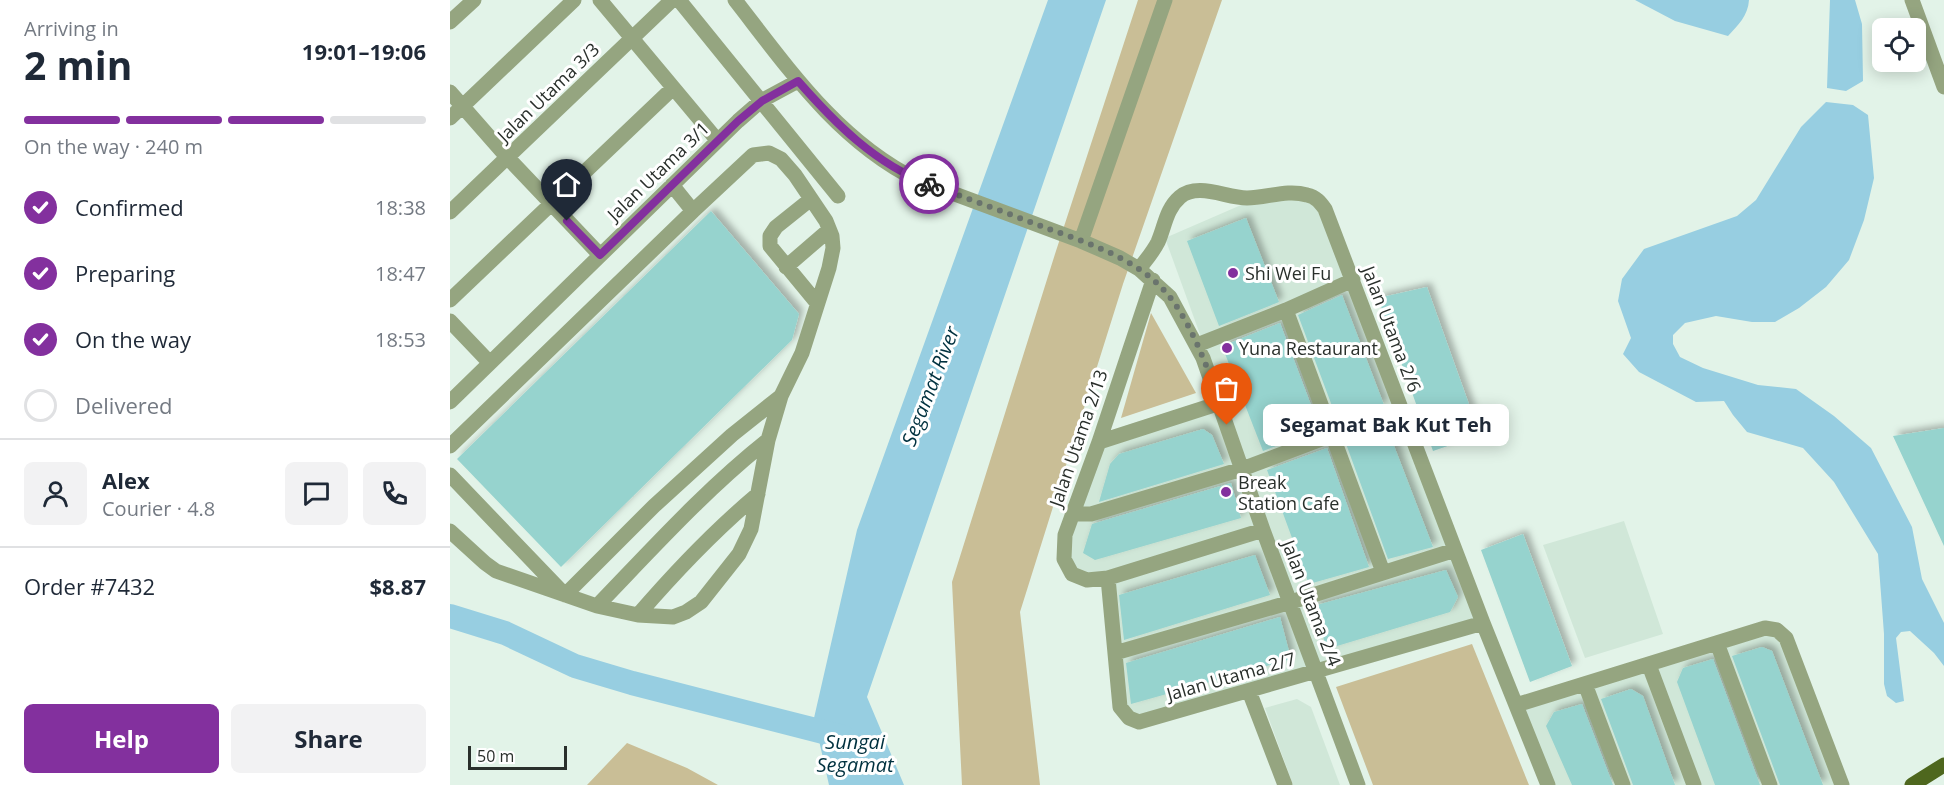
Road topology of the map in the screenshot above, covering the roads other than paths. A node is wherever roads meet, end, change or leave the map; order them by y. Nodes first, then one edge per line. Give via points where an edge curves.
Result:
1 (574, 0) edge
2 (600, 0) edge
3 (672, 0) edge
4 (679, 0) edge
5 (735, 0) edge
6 (1165, 0) edge
7 (1912, 0) edge
8 (472, 1) edge
9 (450, 22) edge
10 (1944, 37) edge
11 (632, 38) junction
12 (1929, 43) junction
13 (798, 81) junction
14 (1944, 87) edge
15 (673, 88) junction
16 (450, 92) edge
17 (762, 101) junction
18 (462, 106) junction
19 (450, 118) edge
20 (717, 140) junction
21 (507, 157) junction
22 (672, 185) junction
23 (838, 196) dead end
24 (811, 199) junction
25 (551, 204) junction
26 (693, 211) junction
27 (450, 212) edge
28 (830, 230) junction
29 (1075, 239) junction
30 (600, 255) junction
31 (786, 267) junction
32 (1139, 269) junction
33 (1153, 280) junction
34 (1353, 280) junction
35 (450, 300) edge
36 (817, 303) junction
37 (1286, 310) junction
38 (450, 321) edge
39 (1197, 345) junction
40 (489, 362) junction
41 (781, 396) junction
42 (450, 402) edge
43 (1220, 403) junction
44 (1401, 409) junction
45 (1334, 436) junction
46 (768, 440) junction
47 (1099, 442) junction
48 (450, 446) edge
49 (1242, 469) junction
50 (450, 475) edge
51 (758, 494) junction
52 (1072, 514) junction
53 (1263, 530) junction
54 (450, 531) edge
55 (1455, 550) junction
56 (1383, 572) junction
57 (1108, 578) junction
58 (565, 595) junction
59 (1291, 602) junction
60 (597, 606) junction
61 (638, 615) junction
62 (1483, 623) junction
63 (1716, 643) junction
64 (1115, 653) junction
65 (1649, 665) junction
66 (1317, 671) junction
67 (1585, 684) junction
68 (1249, 692) junction
69 (1516, 705) junction
70 (1944, 765) edge
71 (1285, 785) edge
72 (1358, 785) edge
73 (1548, 785) edge
74 (1623, 785) edge
75 (1694, 785) edge
76 (1770, 785) edge
77 (1842, 785) edge
78 (1912, 785) edge

1 - 18 street
2 - 11 street
3 - 11 street, Jalan Utama 3/3
4 - 17 street
5 - 13 street, Jalan Utama 2/4
6 - 29 street
7 - 12 street
8 - 9 street
10 - 12 street
11 - 15 street
11 - 21 street, Jalan Utama 3/3
12 - 14 street
13 - 17 street, Jalan Utama 3/1
13 - 29 street, Jalan Utama 2/4 via 843,129 898,171
15 - 20 street
15 - 25 street
16 - 18 street
17 - 20 street, Jalan Utama 3/1
17 - 23 street
18 - 19 street
18 - 21 street
20 - 22 street, Jalan Utama 3/1
21 - 25 street
21 - 27 street, Jalan Utama 3/3
22 - 26 street
22 - 30 street, Jalan Utama 3/1
24 - 26 street via 781,159 769,153 753,155
24 - 28 street
24 - 31 street via 770,236 770,246
25 - 30 street
25 - 35 street
26 - 48 street
28 - 31 street
28 - 36 street via 833,248
29 - 32 street, Jalan Utama 2/4
30 - 40 street, Jalan Utama 3/1
31 - 36 street
32 - 33 street, Jalan Utama 2/4
32 - 34 street, Jalan Utama 2/6 via 1152,254 1164,221 1182,195 1194,190 1248,198 1306,194 1317,199 1324,209
33 - 39 street, Jalan Utama 2/4 via 1170,297
33 - 47 street, Jalan Utama 2/13
34 - 37 street
34 - 44 street, Jalan Utama 2/6
36 - 41 street via 802,353
37 - 39 street
37 - 45 street
38 - 40 street
39 - 43 street, Jalan Utama 2/4
40 - 42 street, Jalan Utama 3/1
41 - 46 street
41 - 58 street via 723,442
43 - 47 street
43 - 49 street, Jalan Utama 2/4
44 - 45 street
44 - 55 street, Jalan Utama 2/6
45 - 49 street
45 - 56 street
46 - 51 street
46 - 60 street via 741,462
47 - 52 street, Jalan Utama 2/13
49 - 52 street via 1091,514
49 - 53 street, Jalan Utama 2/4
50 - 58 street
51 - 61 street via 674,574
51 - 61 street via 751,529 739,554 701,602 673,617
52 - 57 street, Jalan Utama 2/13 via 1065,535 1064,559 1072,574 1087,580
53 - 57 street
53 - 59 street, Jalan Utama 2/4
54 - 58 street via 496,571
55 - 56 street
55 - 62 street, Jalan Utama 2/6
56 - 59 street
57 - 64 street, Jalan Utama 2/7
58 - 60 street
59 - 64 street
59 - 66 street, Jalan Utama 2/4
60 - 61 street
62 - 66 street, Jalan Utama 2/7
62 - 69 street, Jalan Utama 2/6
63 - 65 street
63 - 76 street
63 - 77 street via 1765,628 1777,630 1786,638
64 - 68 street, Jalan Utama 2/7 via 1120,707 1129,718 1139,722
65 - 67 street
65 - 75 street
66 - 68 street, Jalan Utama 2/7
66 - 72 street, Jalan Utama 2/4
67 - 69 street
67 - 74 street
68 - 71 street
69 - 73 street, Jalan Utama 2/6
70 - 78 main road

